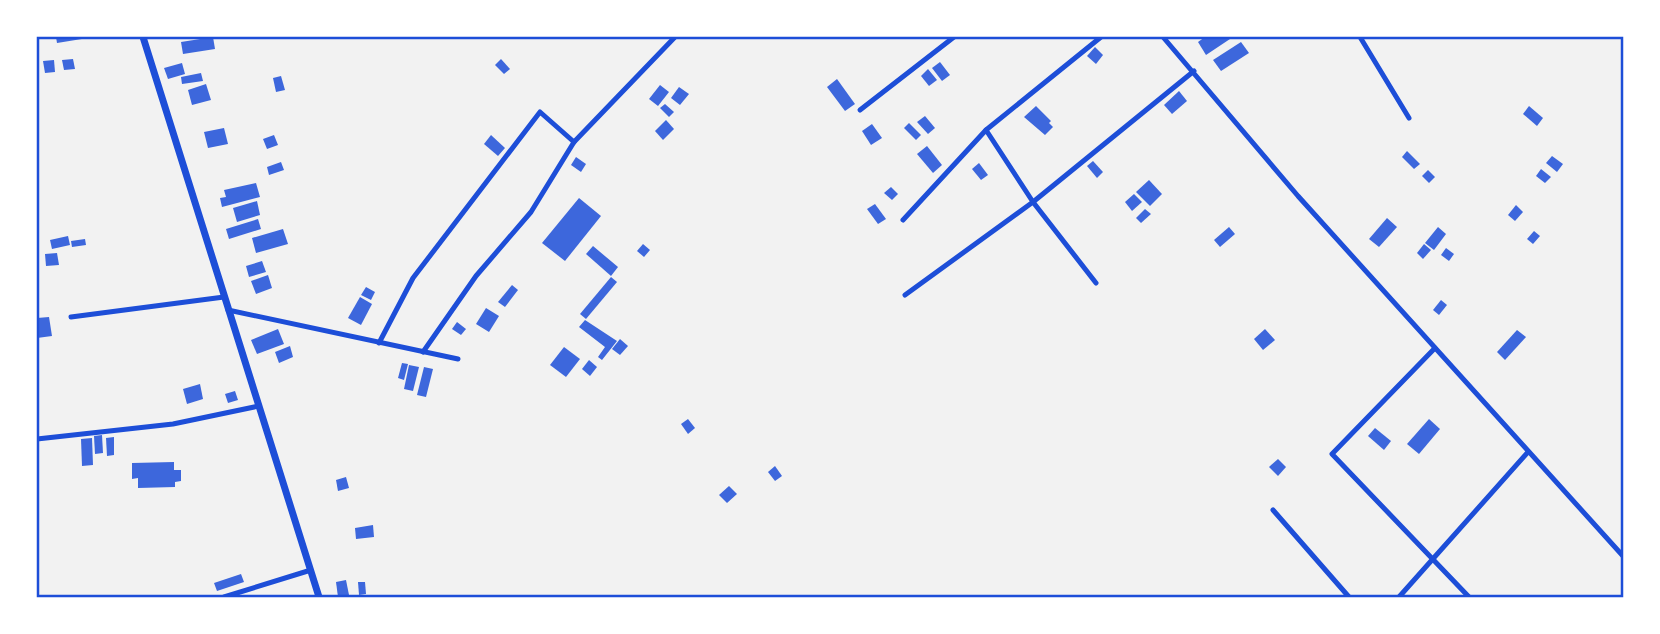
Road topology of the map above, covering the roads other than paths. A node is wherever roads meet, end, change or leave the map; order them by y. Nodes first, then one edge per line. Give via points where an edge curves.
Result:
1 (143, 37) edge
2 (675, 37) edge
3 (954, 37) edge
4 (1101, 37) edge
5 (1163, 37) edge
6 (1360, 37) edge
7 (1194, 71) junction
8 (860, 110) dead end
9 (1409, 118) dead end
10 (986, 130) junction
11 (574, 142) junction
12 (1033, 202) junction
13 (903, 220) dead end
14 (1096, 283) dead end
15 (905, 295) dead end
16 (224, 297) junction
17 (228, 310) junction
18 (71, 317) dead end
19 (379, 343) junction
20 (1435, 348) junction
21 (423, 352) junction
22 (457, 359) dead end
23 (259, 406) junction
24 (37, 439) edge
25 (1528, 452) junction
26 (1272, 510) dead end
27 (1623, 556) edge
28 (1434, 560) junction
29 (311, 570) junction
30 (224, 597) edge
31 (319, 597) edge
32 (1349, 597) edge
33 (1399, 597) edge
34 (1469, 597) edge

1 - 16 street
2 - 11 street
3 - 8 street
4 - 10 street
5 - 7 street
6 - 9 street
7 - 12 street
7 - 20 street via 1298,197
10 - 12 street
10 - 13 street
11 - 19 street via 540,111 413,278
11 - 21 street via 531,212 476,276
12 - 14 street
12 - 15 street
16 - 17 street
16 - 18 street
17 - 19 street
17 - 23 street
19 - 21 street
20 - 25 street
20 - 28 street via 1332,454
21 - 22 street
23 - 24 street via 173,424
23 - 29 street
25 - 27 street
25 - 28 street
26 - 32 street
28 - 33 street
28 - 34 street
29 - 30 street
29 - 31 street

